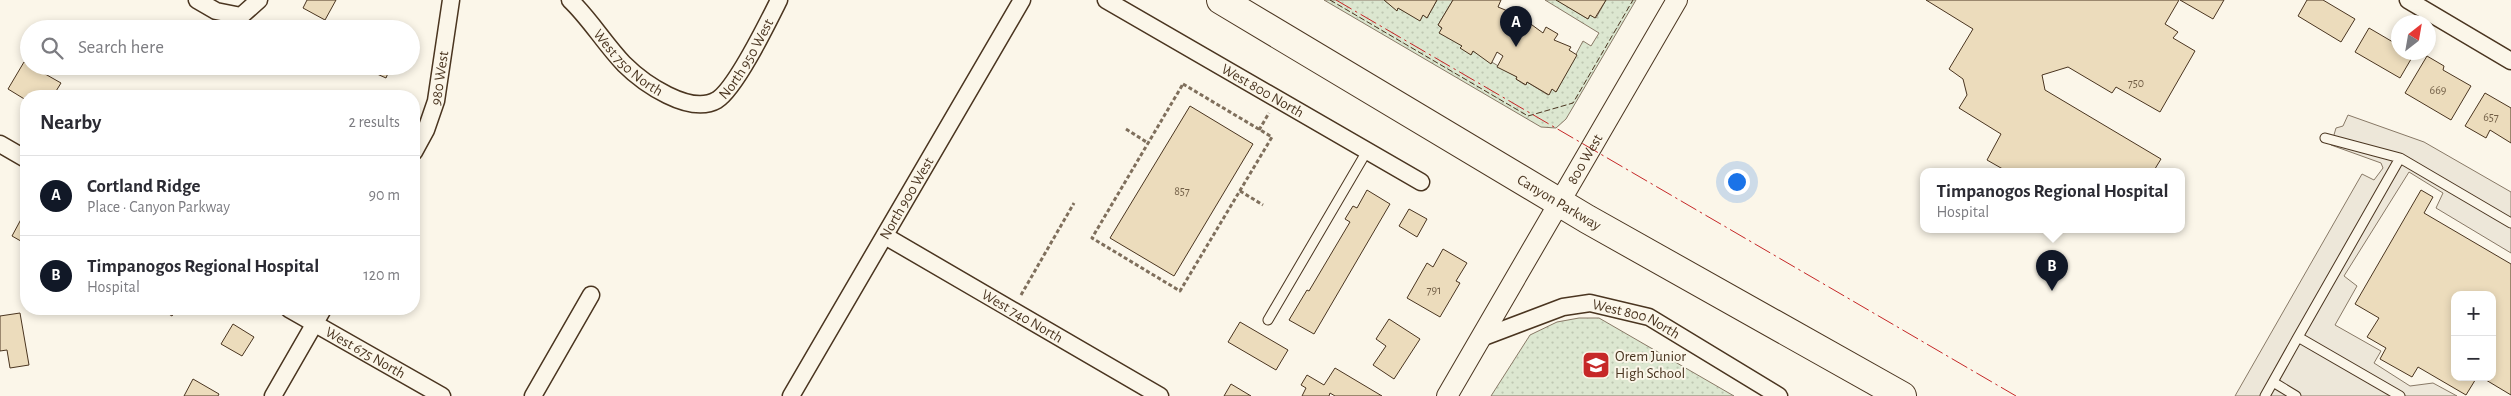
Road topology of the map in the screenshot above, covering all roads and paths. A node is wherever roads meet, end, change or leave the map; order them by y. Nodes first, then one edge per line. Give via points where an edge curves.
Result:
1 (197, 0) edge
2 (259, 0) edge
3 (451, 0) edge
4 (570, 0) edge
5 (779, 0) edge
6 (1022, 0) edge
7 (1106, 0) edge
8 (1221, 0) edge
9 (1677, 0) edge
10 (2414, 2) edge
11 (2511, 61) edge
12 (701, 104) joint
13 (1126, 129) dead end
14 (2325, 138) dead end
15 (420, 141) edge
16 (1148, 143) junction
17 (0, 144) edge
18 (1367, 151) junction
19 (20, 156) edge
20 (2400, 158) junction
21 (1421, 182) dead end
22 (1240, 191) junction
23 (1558, 202) junction
24 (1074, 203) dead end
25 (1263, 205) dead end
26 (2511, 223) edge
27 (885, 236) junction
28 (592, 295) dead end
29 (1019, 298) dead end
30 (300, 315) edge
31 (320, 315) edge
32 (1268, 320) dead end
33 (315, 323) junction
34 (2298, 337) junction
35 (1482, 338) junction
36 (2273, 382) junction
37 (273, 396) edge
38 (442, 396) edge
39 (533, 396) edge
40 (791, 396) edge
41 (1160, 396) edge
42 (1447, 396) edge
43 (1780, 396) edge
44 (1902, 396) edge
45 (2265, 396) edge
46 (2296, 396) edge
47 (2400, 396) edge

1 - 2 street via 216,11 241,16
3 - 15 street, 980 West via 436,101
4 - 12 street, West 750 North via 611,50 642,79 687,104
5 - 12 street, North 950 West via 733,83 717,100
6 - 27 street, North 900 West
7 - 18 street, West 800 North
8 - 23 highway, Canyon Parkway
9 - 23 street, 800 West
10 - 11 street
13 - 16 path
14 - 20 lane
16 - 22 path via 1183,84 1272,137
16 - 22 path via 1092,238 1180,291
17 - 19 street
18 - 21 street, West 800 North
18 - 32 lane
20 - 26 lane
20 - 34 lane
22 - 25 path
23 - 35 street, 800 West
23 - 44 highway, Canyon Parkway
24 - 29 path
27 - 40 street, North 900 West
27 - 41 street, West 740 North
28 - 39 street
30 - 33 street, West 675 North
31 - 33 street
33 - 37 street
33 - 38 street, West 675 North
34 - 36 lane
34 - 47 lane
35 - 42 street, 800 West
35 - 43 street, West 800 North via 1563,307 1590,303 1649,317
36 - 45 lane
36 - 46 lane

